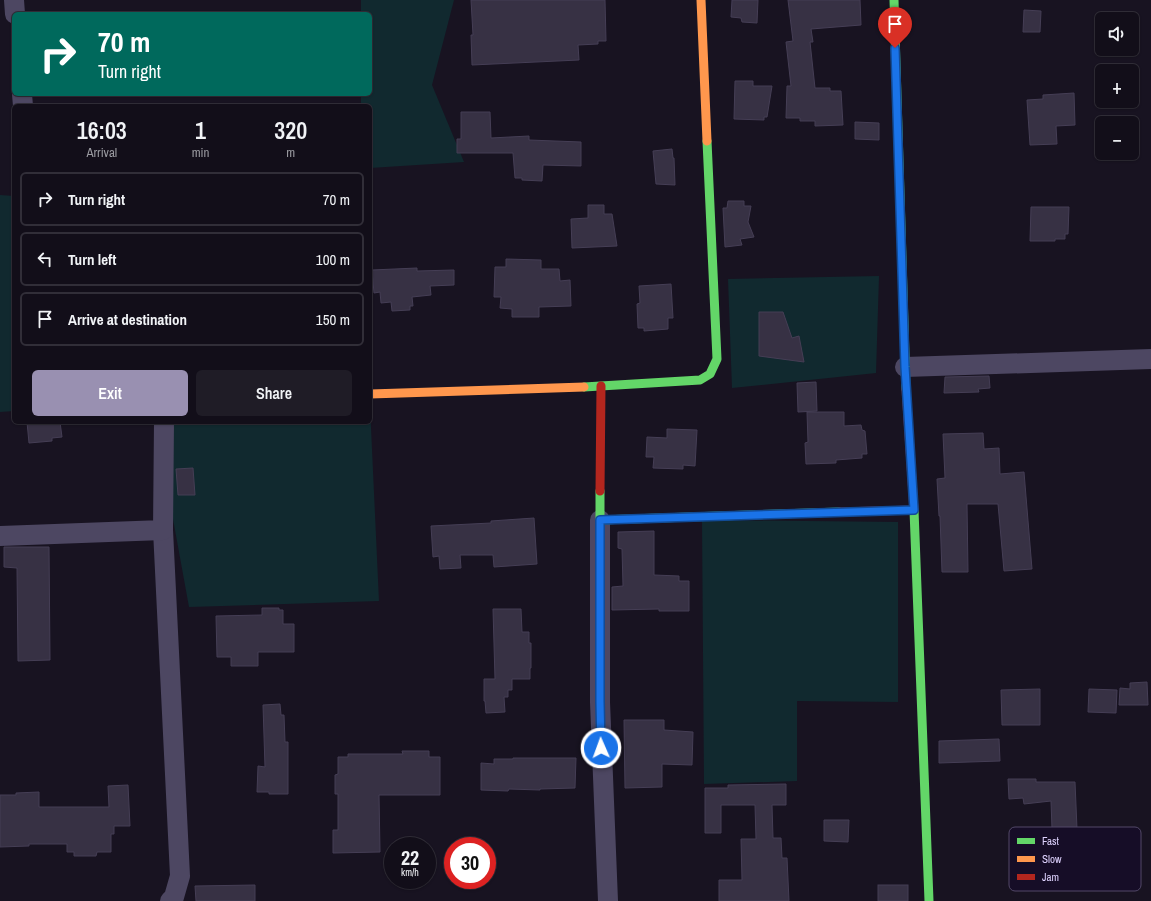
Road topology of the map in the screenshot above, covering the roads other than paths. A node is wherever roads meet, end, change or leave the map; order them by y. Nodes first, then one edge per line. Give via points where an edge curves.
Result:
1 (14, 0) edge
2 (701, 0) edge
3 (894, 0) edge
4 (15, 12) edge
5 (1151, 359) edge
6 (905, 367) junction
7 (601, 386) junction
8 (372, 394) edge
9 (164, 424) edge
10 (914, 510) junction
11 (600, 520) junction
12 (163, 530) junction
13 (0, 536) edge
14 (170, 901) edge
15 (608, 901) edge
16 (929, 901) edge

1 - 4 street
2 - 7 street via 717,359 710,374 700,380
3 - 6 street
5 - 6 street
6 - 10 street
7 - 8 street
7 - 11 street
9 - 12 street
10 - 11 street
10 - 16 street
11 - 15 street via 600,702
12 - 13 street
12 - 14 street via 180,876 174,897

